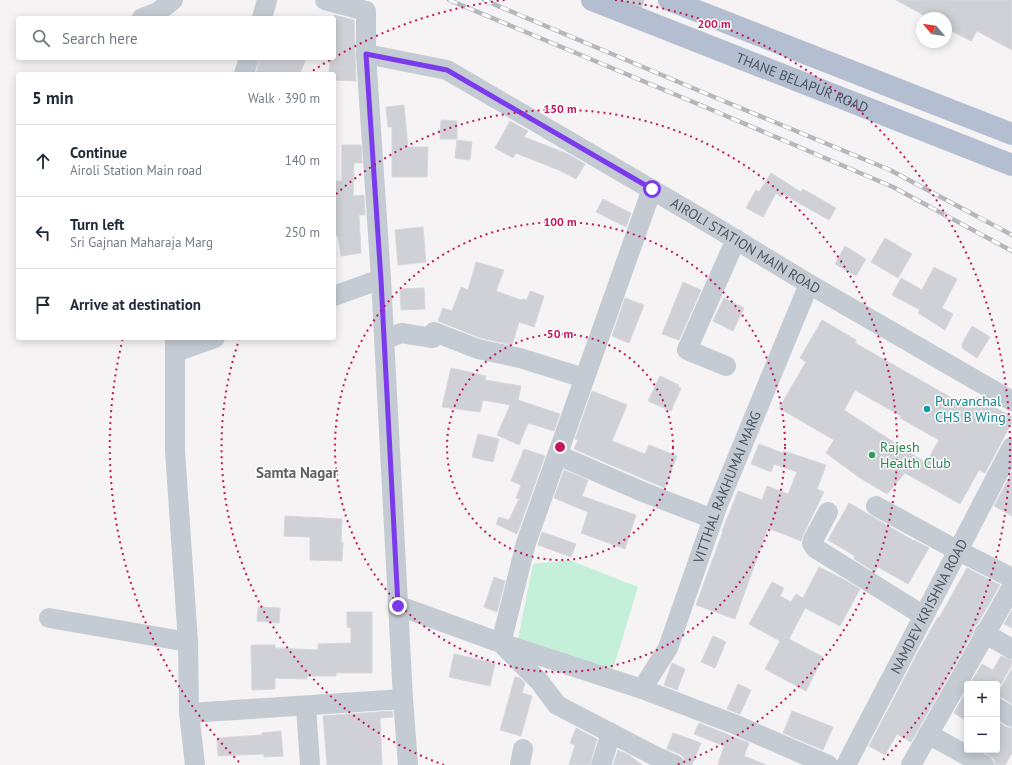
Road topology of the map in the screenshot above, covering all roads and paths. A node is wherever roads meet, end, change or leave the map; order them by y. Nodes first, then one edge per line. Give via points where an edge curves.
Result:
1 (173, 0) edge
2 (267, 0) edge
3 (326, 0) edge
4 (592, 0) edge
5 (669, 0) edge
6 (631, 7) edge
7 (147, 16) edge
8 (263, 16) edge
9 (366, 54) junction
10 (248, 60) edge
11 (245, 72) edge
12 (1012, 134) edge
13 (1012, 165) edge
14 (652, 189) junction
15 (736, 239) junction
16 (381, 280) junction
17 (809, 284) junction
18 (336, 295) edge
19 (204, 340) edge
20 (384, 340) junction
21 (175, 345) edge
22 (726, 366) dead end
23 (584, 378) junction
24 (1012, 401) edge
25 (1012, 447) edge
26 (558, 454) junction
27 (876, 506) dead end
28 (828, 512) dead end
29 (713, 519) junction
30 (953, 547) junction
31 (1012, 578) edge
32 (1012, 587) edge
33 (398, 606) junction
34 (918, 612) junction
35 (49, 618) dead end
36 (984, 633) junction
37 (188, 642) junction
38 (501, 643) junction
39 (1012, 649) edge
40 (962, 686) edge
41 (642, 689) junction
42 (404, 699) junction
43 (306, 706) junction
44 (1000, 710) edge
45 (189, 713) junction
46 (1012, 717) edge
47 (611, 733) junction
48 (928, 734) junction
49 (664, 763) edge
50 (195, 765) edge
51 (310, 765) edge
52 (408, 765) edge
53 (601, 765) edge
54 (828, 765) edge
55 (846, 765) edge
56 (911, 765) edge
57 (984, 765) edge

1 - 7 street via 158,12
2 - 8 street
3 - 9 street via 366,11
4 - 6 main road, THANE BELAPUR ROAD
5 - 12 main road, THANE BELAPUR ROAD
6 - 13 main road, THANE BELAPUR ROAD
9 - 14 street, AIROLI STATION MAIN ROAD via 447,70
9 - 16 street
10 - 11 street
14 - 15 street, AIROLI STATION MAIN ROAD
14 - 23 street
15 - 17 street, AIROLI STATION MAIN ROAD
15 - 22 street via 687,350
16 - 18 street
16 - 20 street
17 - 24 street, AIROLI STATION MAIN ROAD
17 - 29 street, VITTHAL RAKHUMAI MARG
19 - 21 street
20 - 23 street via 401,333 433,338 434,332 478,349 520,358
20 - 33 street
21 - 37 street via 175,451
23 - 26 street
25 - 30 street, NAMDEV KRISHNA ROAD
26 - 29 street via 643,492
26 - 38 street via 526,543
27 - 30 street
28 - 34 street via 813,540 813,546
29 - 41 street, VITTHAL RAKHUMAI MARG via 668,648
30 - 31 street
30 - 34 street, NAMDEV KRISHNA ROAD
32 - 36 street
33 - 38 street
33 - 42 street
34 - 55 street, NAMDEV KRISHNA ROAD
35 - 37 street
36 - 39 street
36 - 40 street
37 - 45 street
38 - 41 street
38 - 47 street via 539,681 557,705
40 - 48 street
41 - 54 street via 734,724
42 - 43 street
42 - 52 street
43 - 45 street
43 - 51 street
44 - 46 street
45 - 50 street
47 - 49 street
47 - 53 street
48 - 56 street
48 - 57 street

